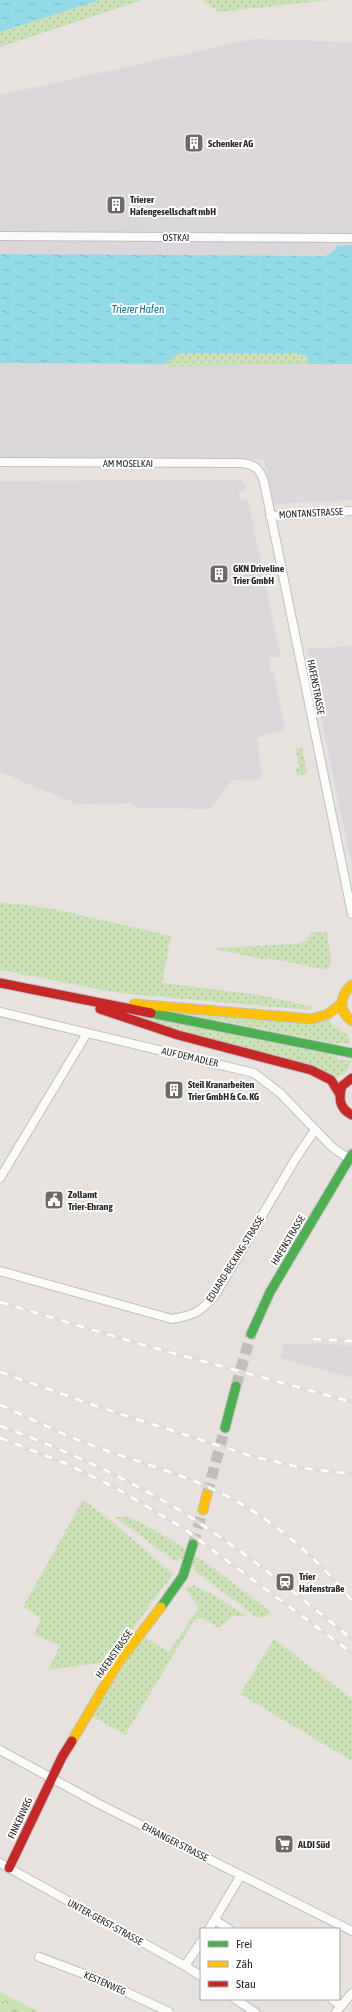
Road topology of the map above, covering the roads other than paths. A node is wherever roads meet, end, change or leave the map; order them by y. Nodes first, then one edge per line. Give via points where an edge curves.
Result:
1 (0, 236) edge
2 (352, 238) edge
3 (0, 462) edge
4 (255, 466) joint
5 (352, 511) edge
6 (270, 516) junction
7 (352, 914) edge
8 (0, 983) edge
9 (352, 984) edge
10 (75, 998) junction
11 (91, 1001) junction
12 (341, 1004) junction
13 (0, 1012) edge
14 (352, 1021) edge
15 (87, 1033) junction
16 (352, 1053) edge
17 (352, 1078) edge
18 (340, 1093) junction
19 (352, 1115) edge
20 (315, 1130) junction
21 (351, 1155) edge
22 (0, 1178) edge
23 (0, 1271) edge
24 (251, 1334) tunnel mouth
25 (236, 1386) tunnel mouth
26 (225, 1428) tunnel mouth
27 (207, 1494) tunnel mouth
28 (203, 1510) tunnel mouth
29 (194, 1544) tunnel mouth
30 (0, 1750) edge
31 (52, 1777) junction
32 (0, 1863) edge
33 (9, 1868) junction
34 (241, 1875) junction
35 (215, 1920) junction
36 (211, 1928) edge
37 (227, 1928) edge
38 (352, 1931) edge
39 (200, 1944) edge
40 (38, 1957) dead end
41 (185, 1966) junction
42 (200, 1975) edge
43 (352, 1993) edge
44 (236, 2000) edge
45 (332, 2000) edge
46 (249, 2010) edge
47 (337, 2010) edge
48 (169, 2012) edge

1 - 2 street, OSTKAI
3 - 4 street, AM MOSELKAI via 240,463
4 - 6 street, HAFENSTRASSE via 262,476
5 - 6 street, MONTANSTRASSE
6 - 7 street, HAFENSTRASSE
8 - 10 main road
9 - 12 main road via 343,992
10 - 11 main road
10 - 18 main road via 128,1021 311,1070 332,1079
11 - 12 main road via 156,1004 312,1019 324,1017
11 - 16 main road
12 - 14 main road via 345,1015
13 - 15 street, AUF DEM ADLER
15 - 20 street, AUF DEM ADLER via 254,1073 280,1092
15 - 22 street
17 - 18 main road via 342,1086
18 - 19 main road via 342,1108
20 - 21 street, AUF DEM ADLER via 332,1147
20 - 23 street, EDUARD-BECKING-STRASSE via 217,1292 207,1305 192,1316 172,1319
21 - 24 main road, HAFENSTRASSE via 270,1292
25 - 26 main road
27 - 28 main road
29 - 31 main road, HAFENSTRASSE via 182,1576 118,1663
30 - 31 street, EHRANGER STRASSE
31 - 33 main road, FINKENWEG
31 - 34 street, EHRANGER STRASSE
32 - 33 street, UNTER-GERST-STRASSE
33 - 41 street, UNTER-GERST-STRASSE
34 - 35 street
34 - 38 street, EHRANGER STRASSE
35 - 36 street
35 - 37 street
39 - 41 street
40 - 48 street, KESTENWEG via 100,1980
41 - 42 street, UNTER-GERST-STRASSE
43 - 47 street
44 - 46 street
45 - 47 street

